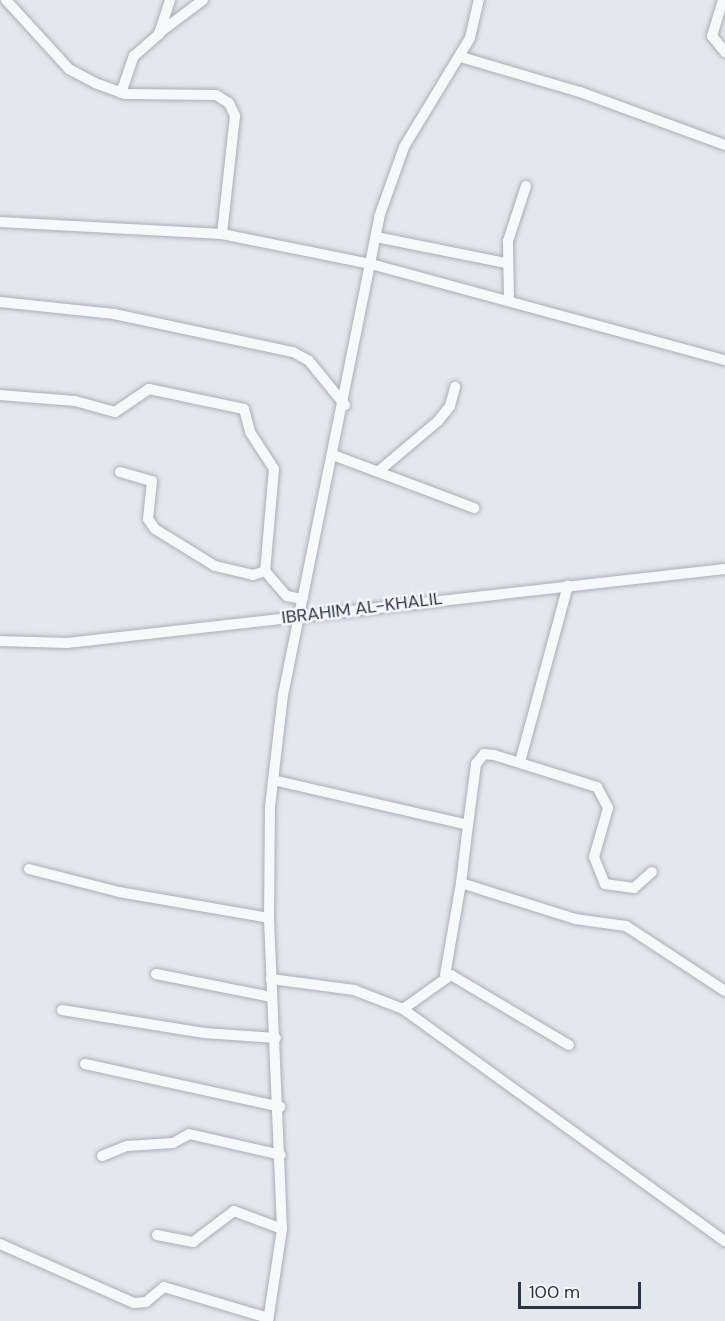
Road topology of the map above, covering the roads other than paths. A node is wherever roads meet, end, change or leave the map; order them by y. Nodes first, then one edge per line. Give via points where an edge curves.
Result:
1 (6, 0) edge
2 (170, 0) edge
3 (203, 0) edge
4 (479, 0) edge
5 (723, 0) edge
6 (159, 34) junction
7 (725, 52) edge
8 (461, 57) junction
9 (121, 93) junction
10 (725, 145) edge
11 (526, 186) dead end
12 (0, 222) edge
13 (222, 234) junction
14 (376, 237) junction
15 (506, 263) junction
16 (371, 264) junction
17 (509, 300) junction
18 (0, 302) edge
19 (725, 360) edge
20 (455, 387) dead end
21 (0, 395) edge
22 (345, 405) junction
23 (333, 455) junction
24 (380, 470) junction
25 (120, 472) dead end
26 (474, 508) dead end
27 (725, 569) edge
28 (265, 571) junction
29 (568, 585) junction
30 (303, 599) junction
31 (299, 617) junction
32 (0, 641) edge
33 (520, 762) junction
34 (273, 780) junction
35 (468, 825) junction
36 (29, 869) dead end
37 (652, 872) dead end
38 (461, 883) junction
39 (269, 918) junction
40 (156, 974) dead end
41 (445, 975) junction
42 (271, 979) junction
43 (725, 992) edge
44 (271, 997) junction
45 (403, 1009) junction
46 (62, 1010) dead end
47 (276, 1038) junction
48 (569, 1045) dead end
49 (85, 1064) dead end
50 (280, 1107) junction
51 (281, 1155) junction
52 (102, 1156) dead end
53 (282, 1229) junction
54 (157, 1235) dead end
55 (725, 1241) edge
56 (0, 1244) edge
57 (268, 1319) edge

1 - 9 street via 69,69
2 - 6 street
3 - 6 street
4 - 8 street
5 - 7 street via 712,36
6 - 9 street via 134,56
8 - 10 street via 580,92
8 - 14 street via 404,147
9 - 13 street via 216,95 229,103 235,116
11 - 15 street
12 - 13 street
13 - 16 street
14 - 15 street
14 - 16 street
15 - 17 street
16 - 17 street
16 - 22 street
17 - 19 street
18 - 22 street via 114,314 293,352 309,361
20 - 24 street via 450,406 438,421
21 - 28 street via 75,401 115,412 149,389 244,410 249,432 274,469
22 - 23 street
23 - 24 street
23 - 30 street
24 - 26 street
25 - 28 street via 152,481 148,519 155,529 215,566 253,575
27 - 29 street, IBRAHIM AL-KHALIL
28 - 30 street via 287,596
29 - 31 street, IBRAHIM AL-KHALIL
29 - 33 street
30 - 31 street
31 - 32 street, IBRAHIM AL-KHALIL via 67,643
31 - 34 street
33 - 35 street via 494,755 478,758
33 - 37 street via 591,783 605,797 608,808 594,857 605,884 634,888
34 - 35 street
34 - 39 street
35 - 38 street
36 - 39 street via 119,892
38 - 41 street
38 - 43 street via 575,919 626,926
39 - 42 street
40 - 44 street
41 - 45 street
41 - 48 street via 467,981
42 - 44 street
42 - 45 street via 354,990
44 - 47 street
45 - 55 street
46 - 47 street
47 - 50 street
49 - 50 street
50 - 51 street
51 - 52 street via 189,1134 173,1143 127,1146
51 - 53 street
53 - 54 street via 234,1211 193,1242
53 - 57 street
56 - 57 street via 135,1303 146,1302 164,1287

